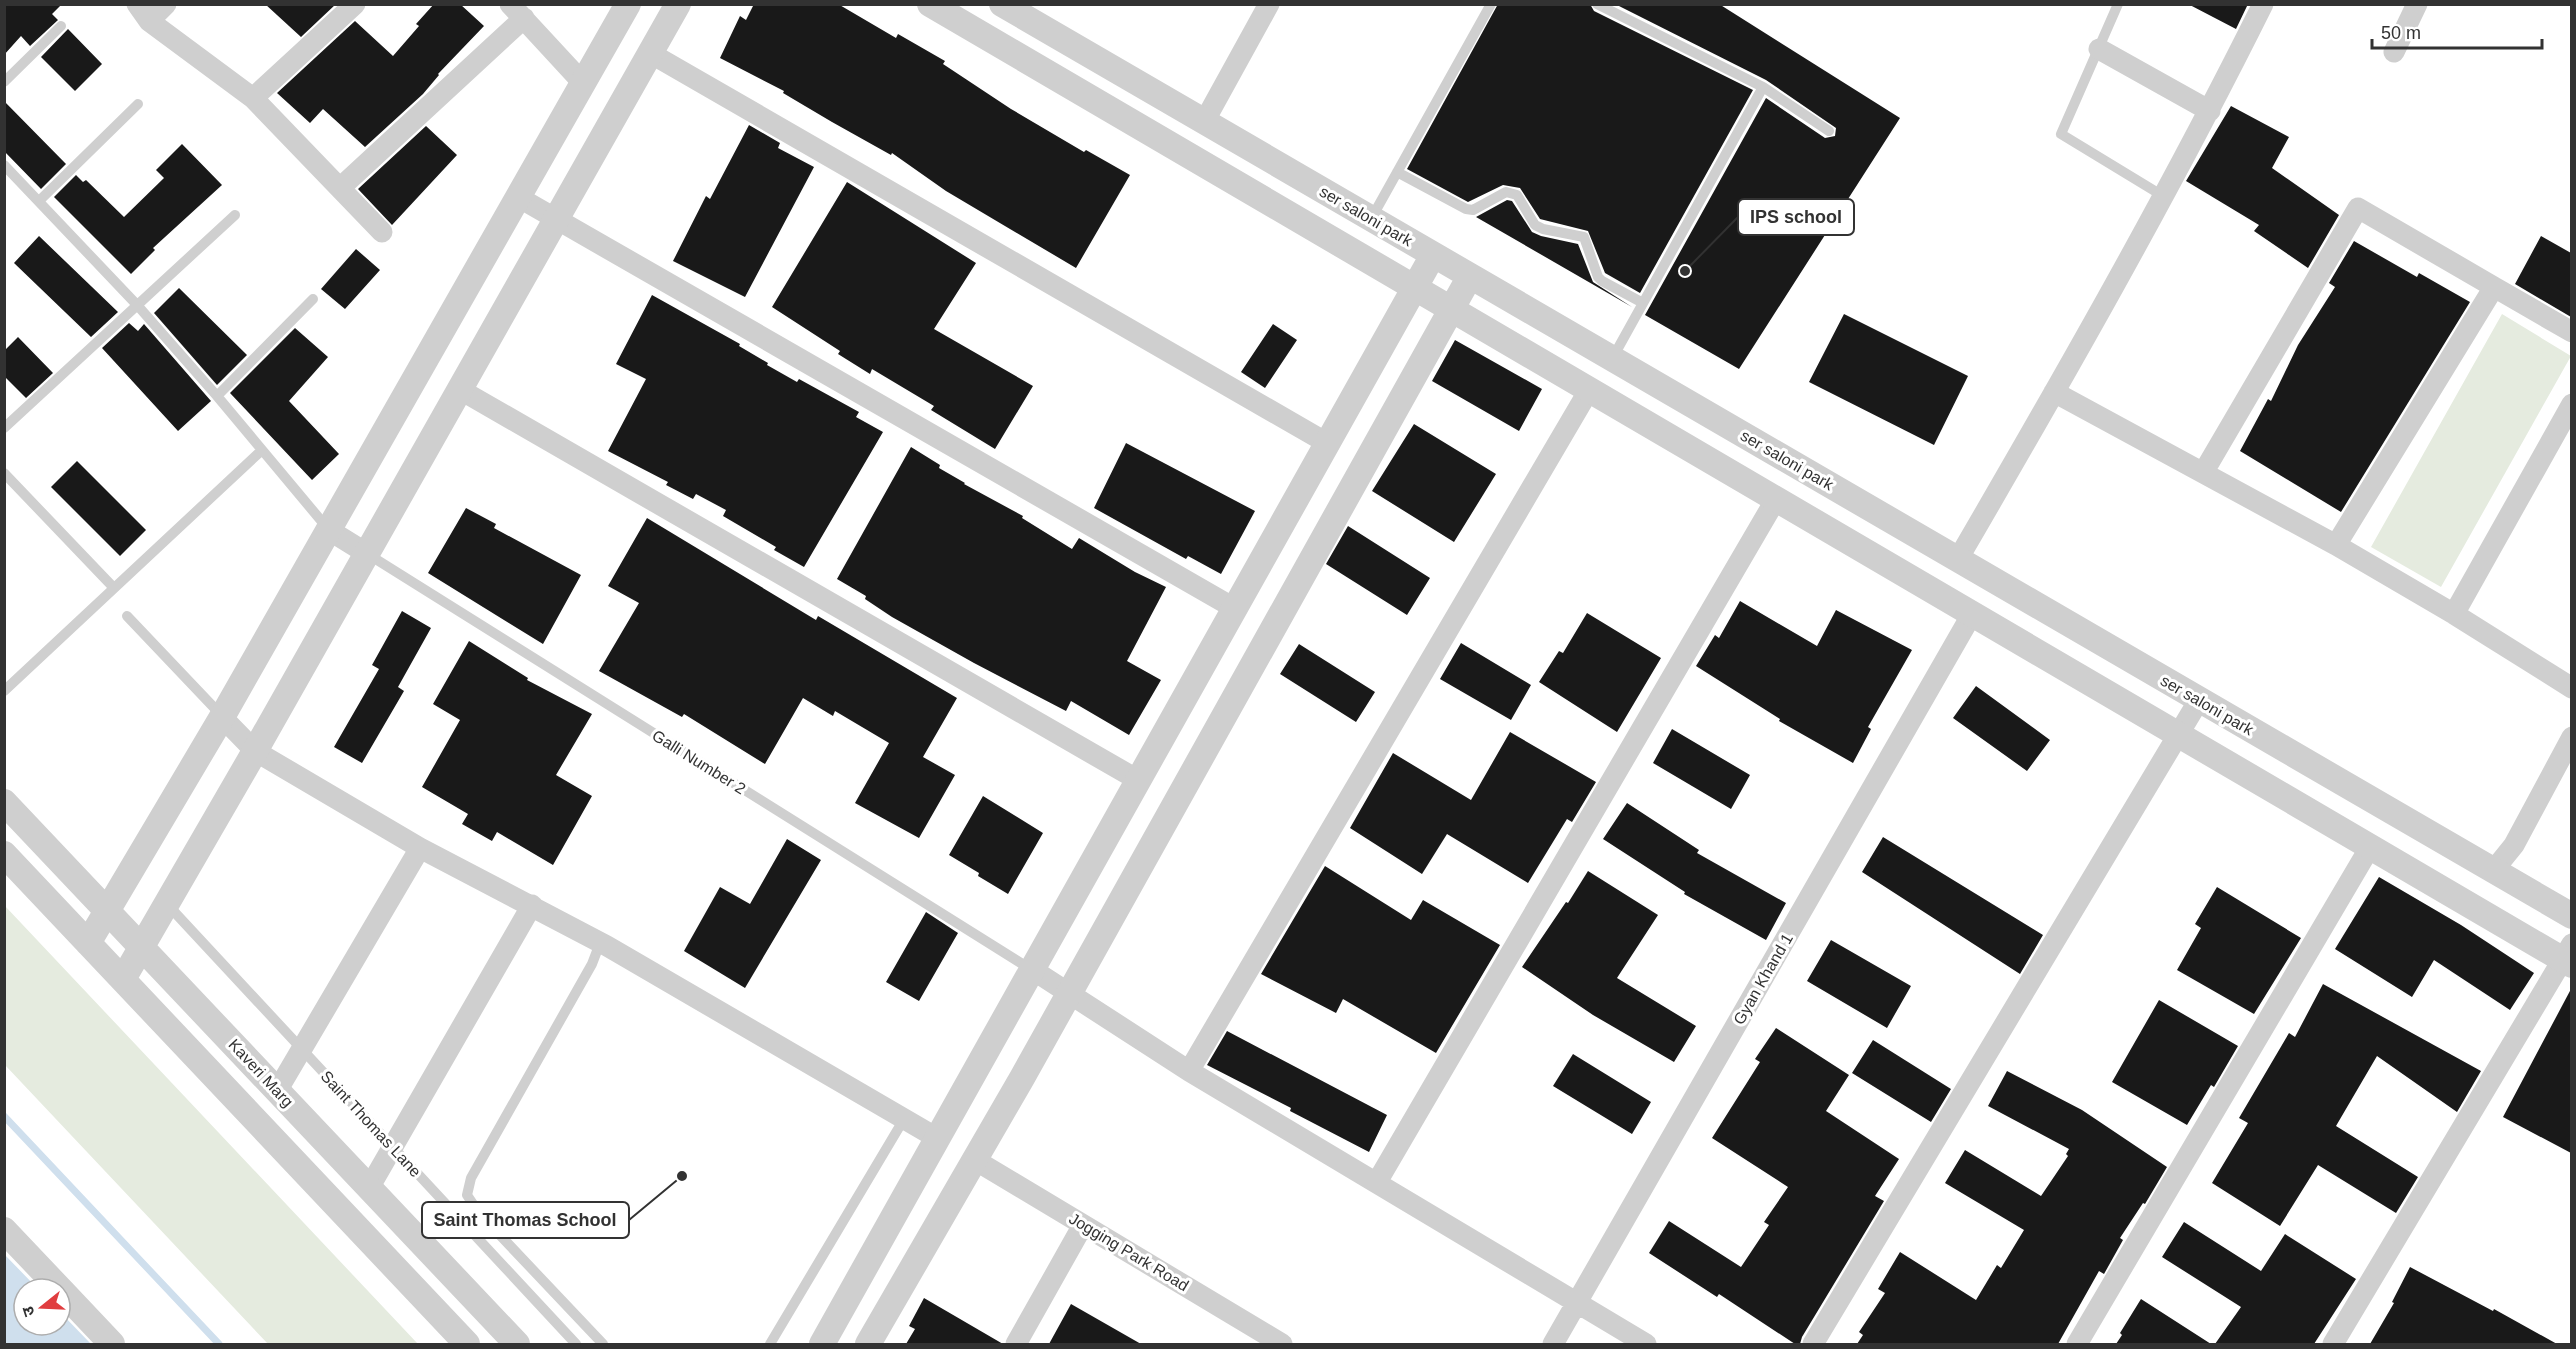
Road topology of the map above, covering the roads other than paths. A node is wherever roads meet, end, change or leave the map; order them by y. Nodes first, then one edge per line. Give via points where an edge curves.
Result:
1 (166, 4) edge
2 (355, 4) edge
3 (628, 4) edge
4 (678, 4) edge
5 (930, 4) edge
6 (1002, 4) edge
7 (1269, 4) edge
8 (1491, 4) edge
9 (1597, 4) edge
10 (2118, 4) edge
11 (2263, 4) edge
12 (2417, 4) edge
13 (517, 11) edge
14 (143, 13) edge
15 (61, 26) dead end
16 (2099, 49) junction
17 (2394, 52) dead end
18 (650, 54) junction
19 (4, 82) edge
20 (583, 83) junction
21 (1763, 87) junction
22 (253, 98) junction
23 (138, 104) dead end
24 (2210, 111) junction
25 (1204, 122) junction
26 (1828, 131) dead end
27 (4, 165) edge
28 (1397, 172) junction
29 (340, 188) junction
30 (2163, 196) junction
31 (518, 197) junction
32 (39, 201) junction
33 (235, 215) dead end
34 (556, 219) junction
35 (1371, 219) junction
36 (382, 232) dead end
37 (1433, 255) junction
38 (1470, 276) junction
39 (2494, 287) junction
40 (1414, 288) junction
41 (313, 299) dead end
42 (1643, 303) junction
43 (138, 306) junction
44 (1451, 309) junction
45 (2571, 332) edge
46 (1612, 359) junction
47 (459, 389) junction
48 (1589, 390) junction
49 (2054, 392) junction
50 (217, 396) junction
51 (2571, 404) edge
52 (4, 428) edge
53 (1327, 443) junction
54 (262, 450) junction
55 (4, 473) edge
56 (2203, 473) junction
57 (1776, 499) junction
58 (329, 530) junction
59 (2336, 545) junction
60 (366, 553) junction
61 (1958, 559) junction
62 (114, 588) junction
63 (1234, 608) junction
64 (1972, 614) junction
65 (2454, 614) junction
66 (127, 616) dead end
67 (2571, 688) edge
68 (4, 691) edge
69 (2199, 700) junction
70 (222, 717) junction
71 (2178, 735) junction
72 (2571, 737) edge
73 (255, 752) junction
74 (1138, 780) junction
75 (4, 802) edge
76 (2370, 847) junction
77 (420, 848) junction
78 (4, 854) edge
79 (2493, 871) junction
80 (166, 902) junction
81 (532, 905) junction
82 (107, 910) junction
83 (2571, 916) edge
84 (88, 943) junction
85 (600, 943) junction
86 (141, 946) junction
87 (2568, 956) edge
88 (1033, 970) junction
89 (123, 979) junction
90 (1067, 995) junction
91 (302, 1049) junction
92 (1189, 1071) junction
93 (278, 1091) junction
94 (904, 1119) junction
95 (937, 1138) junction
96 (393, 1147) junction
97 (975, 1160) junction
98 (1377, 1182) junction
99 (369, 1188) junction
100 (473, 1203) junction
101 (460, 1220) junction
102 (1083, 1225) junction
103 (4, 1230) edge
104 (49, 1277) edge
105 (72, 1302) edge
106 (1577, 1303) junction
107 (1277, 1343) edge
108 (112, 1344) edge
109 (466, 1344) edge
110 (517, 1344) edge
111 (576, 1344) edge
112 (603, 1344) edge
113 (770, 1344) edge
114 (822, 1344) edge
115 (868, 1344) edge
116 (1016, 1344) edge
117 (1553, 1344) edge
118 (1646, 1344) edge
119 (1813, 1344) edge
120 (2077, 1344) edge
121 (2333, 1344) edge

1 - 14 street
2 - 22 street
3 - 20 street
4 - 18 street
5 - 40 street
6 - 25 street, ser saloni park
7 - 25 street
8 - 28 lane
9 - 21 lane
10 - 16 lane
11 - 24 street
12 - 17 street
13 - 20 street
13 - 29 street
14 - 22 street
15 - 19 lane
16 - 24 street
16 - 30 lane via 2061,134
18 - 34 street
18 - 53 street
20 - 31 street
21 - 26 lane
21 - 42 lane
22 - 29 street
23 - 32 lane
24 - 30 street
25 - 35 street, ser saloni park
27 - 32 lane
28 - 35 lane
28 - 42 lane via 1466,209 1473,210 1506,192 1517,195 1535,225 1584,237 1598,277
29 - 36 street
30 - 49 street
31 - 34 street
31 - 58 street
32 - 43 lane
33 - 43 lane
34 - 47 street
34 - 63 street
35 - 37 street, ser saloni park
37 - 38 street, ser saloni park
37 - 40 street
38 - 44 street
38 - 46 street, ser saloni park
39 - 45 street
39 - 56 street via 2358,208
39 - 59 street
40 - 44 street
40 - 53 street
41 - 50 lane
42 - 46 lane
43 - 50 lane
43 - 52 lane
44 - 48 street
44 - 90 street
46 - 61 street, ser saloni park
47 - 60 street
47 - 74 street
48 - 57 street
48 - 92 street
49 - 56 street
49 - 61 street
50 - 54 lane
51 - 65 street
53 - 63 street
54 - 58 lane
54 - 62 lane
55 - 62 lane
56 - 59 street
57 - 64 street
57 - 98 street
58 - 60 street
58 - 70 street
59 - 65 street
60 - 73 street
60 - 88 lane, Galli Number 2
61 - 69 street, ser saloni park
62 - 68 lane
63 - 74 street
64 - 71 street
64 - 106 street, Gyan Khand 1
65 - 67 street
66 - 70 lane
69 - 71 street
69 - 79 street, ser saloni park
70 - 73 street
70 - 82 street
71 - 76 street
71 - 119 street
72 - 79 street via 2514,845
73 - 77 street
73 - 80 street
74 - 88 street
75 - 82 street, Kaveri Marg
76 - 87 street
76 - 120 street
77 - 81 street
77 - 91 street
78 - 84 street
79 - 83 street, ser saloni park
80 - 86 street
80 - 91 lane, Saint Thomas Lane
81 - 85 street
81 - 96 street
82 - 84 street
82 - 86 street, Kaveri Marg
84 - 89 street
85 - 94 street
85 - 100 lane via 592,964 471,1178 467,1195
86 - 89 street
86 - 93 street, Kaveri Marg
87 - 121 street
88 - 90 street
88 - 95 street
89 - 109 street
90 - 92 street
90 - 97 street
91 - 93 street
91 - 96 lane, Saint Thomas Lane
92 - 98 street
93 - 99 street, Kaveri Marg
94 - 95 street
94 - 113 lane
95 - 114 street
96 - 99 street
96 - 101 lane, Saint Thomas Lane
97 - 102 street, Jogging Park Road
97 - 115 street
98 - 106 street
99 - 110 street, Kaveri Marg
100 - 101 lane
100 - 112 lane
101 - 111 lane, Saint Thomas Lane
102 - 107 street, Jogging Park Road
102 - 116 street
103 - 104 street
105 - 108 street
106 - 117 street, Gyan Khand 1
106 - 118 street

